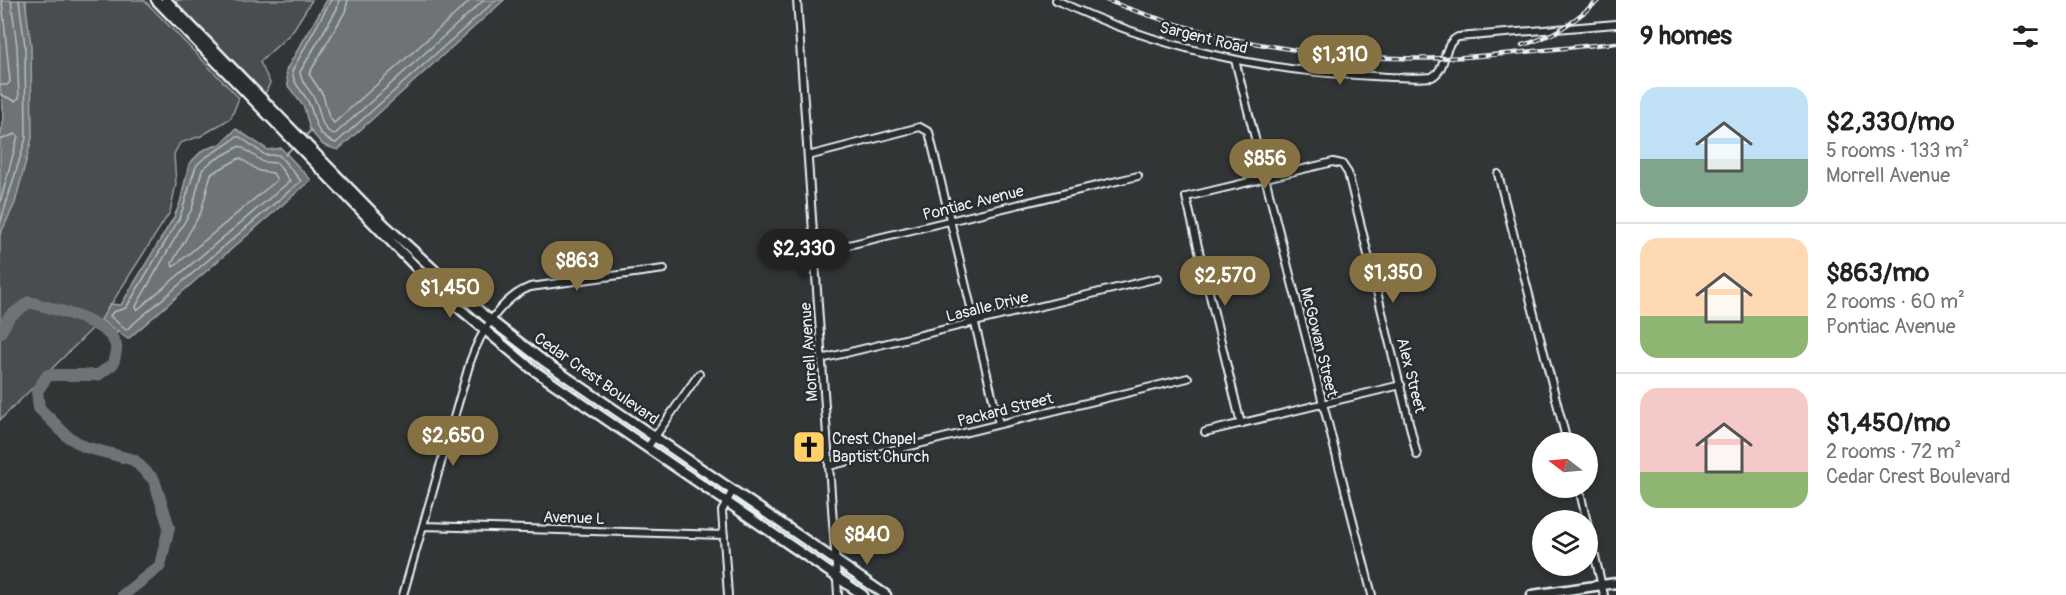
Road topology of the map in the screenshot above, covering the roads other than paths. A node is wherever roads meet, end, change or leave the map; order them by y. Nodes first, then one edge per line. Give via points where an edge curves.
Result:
1 (156, 0) edge
2 (166, 0) edge
3 (798, 0) edge
4 (1056, 0) edge
5 (1616, 24) edge
6 (1235, 60) junction
7 (808, 156) junction
8 (1498, 174) dead end
9 (1138, 176) dead end
10 (1265, 178) junction
11 (950, 221) junction
12 (382, 228) junction
13 (815, 253) junction
14 (664, 269) dead end
15 (1158, 278) dead end
16 (492, 322) junction
17 (976, 322) junction
18 (484, 331) junction
19 (821, 360) junction
20 (699, 374) dead end
21 (1188, 378) dead end
22 (1401, 385) junction
23 (1321, 404) junction
24 (1241, 423) junction
25 (999, 424) junction
26 (1205, 432) dead end
27 (1564, 432) edge
28 (655, 436) junction
29 (647, 448) junction
30 (1417, 455) dead end
31 (828, 466) junction
32 (733, 490) junction
33 (1581, 498) edge
34 (726, 501) junction
35 (424, 526) junction
36 (724, 535) junction
37 (835, 559) junction
38 (837, 577) junction
39 (1616, 583) edge
40 (1602, 584) junction
41 (403, 595) edge
42 (728, 595) edge
43 (838, 595) edge
44 (863, 595) edge
45 (886, 595) edge
46 (1372, 595) edge
47 (1532, 595) edge
48 (1604, 595) edge

1 - 12 main road, Cedar Crest Boulevard
2 - 12 main road, Cedar Crest Boulevard
3 - 7 street, Morrell Avenue
4 - 6 street, Sargent Road via 1149,37
5 - 6 street, Sargent Road via 1458,38 1449,45 1437,75 1426,78 1325,74
6 - 10 street, McGowan Street
7 - 11 street via 925,128
7 - 13 street, Morrell Avenue
8 - 27 street
9 - 11 street, Pontiac Avenue
10 - 22 street, Alex Street via 1333,162 1342,164 1348,173
10 - 23 street, McGowan Street
10 - 24 street via 1186,197
11 - 13 street, Pontiac Avenue
11 - 17 street
12 - 16 main road, Cedar Crest Boulevard
12 - 18 main road, Cedar Crest Boulevard via 442,294
13 - 19 street, Morrell Avenue
14 - 16 street via 530,287 513,296
15 - 17 street, Lasalle Drive
16 - 18 street
16 - 28 main road, Cedar Crest Boulevard
17 - 19 street, Lasalle Drive
17 - 25 street
18 - 29 main road, Cedar Crest Boulevard
18 - 35 street via 470,362
19 - 31 street, Morrell Avenue
20 - 28 street
21 - 25 street, Packard Street
22 - 23 street
22 - 30 street, Alex Street
23 - 24 street
23 - 46 street, McGowan Street
24 - 26 street
25 - 31 street, Packard Street
28 - 29 street
28 - 32 main road, Cedar Crest Boulevard
29 - 34 main road, Cedar Crest Boulevard
31 - 37 street, Morrell Avenue
32 - 34 street
32 - 37 main road, Cedar Crest Boulevard
33 - 40 street
34 - 36 street via 722,511
34 - 38 main road, Cedar Crest Boulevard
35 - 36 street, Avenue L
35 - 41 street
36 - 42 street
37 - 38 street, Morrell Avenue
37 - 45 main road, Cedar Crest Boulevard
38 - 43 street, Morrell Avenue
38 - 44 main road, Cedar Crest Boulevard
39 - 40 main road
40 - 47 main road
40 - 48 street

